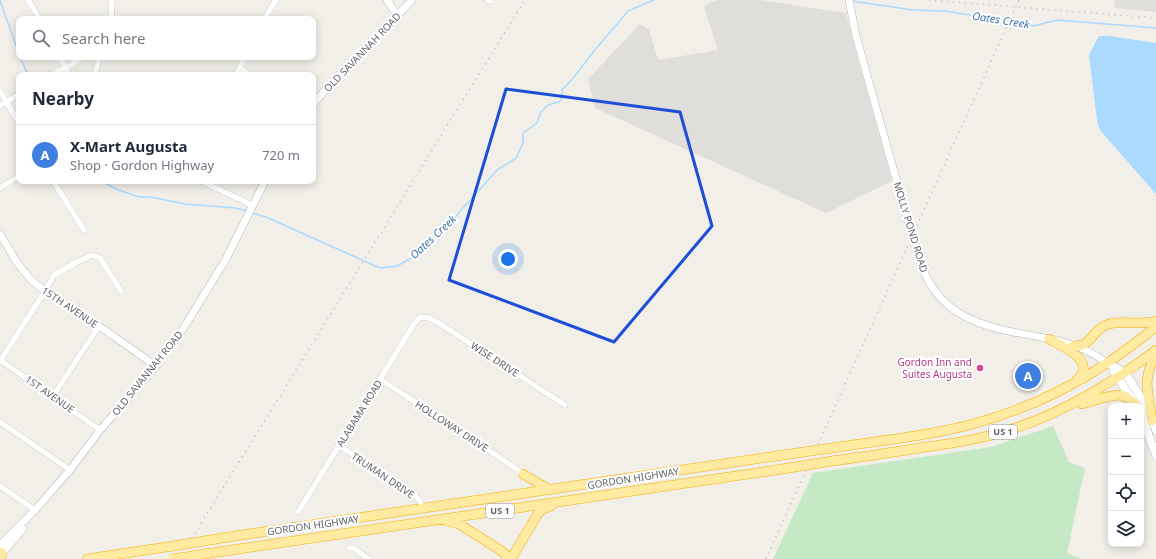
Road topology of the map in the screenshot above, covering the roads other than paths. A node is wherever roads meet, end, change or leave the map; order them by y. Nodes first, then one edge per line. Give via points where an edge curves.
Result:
1 (28, 0) edge
2 (112, 0) edge
3 (276, 0) edge
4 (387, 0) edge
5 (412, 0) edge
6 (849, 0) edge
7 (38, 16) edge
8 (111, 16) edge
9 (266, 16) edge
10 (397, 16) junction
11 (61, 60) edge
12 (79, 60) edge
13 (98, 60) edge
14 (244, 60) edge
15 (65, 68) junction
16 (240, 68) junction
17 (58, 72) edge
18 (67, 72) edge
19 (96, 72) edge
20 (238, 72) edge
21 (246, 72) edge
22 (0, 91) edge
23 (16, 96) edge
24 (6, 101) junction
25 (316, 101) edge
26 (0, 106) edge
27 (16, 118) edge
28 (16, 178) edge
29 (55, 184) edge
30 (206, 184) edge
31 (263, 184) edge
32 (0, 188) edge
33 (249, 210) junction
34 (84, 230) dead end
35 (0, 234) edge
36 (45, 291) junction
37 (121, 291) dead end
38 (423, 317) joint
39 (1156, 321) edge
40 (98, 326) junction
41 (1156, 327) edge
42 (1049, 339) junction
43 (1073, 346) junction
44 (1156, 350) edge
45 (1156, 356) edge
46 (0, 360) edge
47 (1107, 363) junction
48 (156, 366) junction
49 (1121, 375) junction
50 (380, 379) junction
51 (1071, 385) junction
52 (53, 396) junction
53 (1133, 403) edge
54 (1135, 403) edge
55 (565, 405) dead end
56 (1070, 405) junction
57 (1152, 421) junction
58 (0, 422) edge
59 (1144, 423) edge
60 (100, 430) junction
61 (1156, 430) edge
62 (338, 445) junction
63 (1156, 455) edge
64 (70, 470) junction
65 (522, 474) junction
66 (0, 486) edge
67 (550, 490) junction
68 (515, 496) junction
69 (561, 501) junction
70 (422, 508) junction
71 (34, 510) junction
72 (298, 512) dead end
73 (438, 520) junction
74 (349, 548) dead end
75 (1, 553) edge
76 (87, 559) edge
77 (172, 559) edge
78 (369, 559) edge
79 (507, 559) edge
80 (511, 559) edge

1 - 7 street
2 - 8 street
3 - 9 street
4 - 10 street
5 - 10 street, OLD SAVANNAH ROAD
6 - 42 street, MOLLY POND ROAD via 856,36 912,236 930,282 964,317 989,327
10 - 25 street, OLD SAVANNAH ROAD
11 - 15 street
12 - 15 street
13 - 19 street
14 - 16 street
15 - 17 street
15 - 18 street
16 - 20 street
16 - 21 street
22 - 24 street
23 - 24 street
24 - 26 street
24 - 27 street
28 - 32 street
29 - 34 street
30 - 33 street
31 - 33 street, OLD SAVANNAH ROAD
33 - 48 street, OLD SAVANNAH ROAD via 226,259 183,329
35 - 36 street, 15TH AVENUE via 30,279
36 - 37 street via 54,275 92,255 100,258
36 - 40 street, 15TH AVENUE
36 - 46 street
38 - 50 street, ALABAMA ROAD via 414,324
38 - 55 street, WISE DRIVE via 442,325
39 - 43 highway via 1108,324 1097,330 1088,343
40 - 48 street, 15TH AVENUE
40 - 52 street
41 - 47 highway, GORDON HIGHWAY / US 1
42 - 43 street, MOLLY POND ROAD
42 - 51 highway via 1081,360 1082,375
43 - 47 street, MOLLY POND ROAD via 1092,353
44 - 49 highway, GORDON HIGHWAY / US 1
45 - 57 highway via 1147,378
46 - 52 street, 1ST AVENUE
47 - 49 main road
47 - 51 highway, GORDON HIGHWAY / US 1
48 - 60 street, OLD SAVANNAH ROAD
49 - 54 main road
49 - 56 highway, GORDON HIGHWAY / US 1
49 - 57 main road via 1142,398
50 - 62 street, ALABAMA ROAD
50 - 65 street, HOLLOWAY DRIVE
51 - 67 highway, GORDON HIGHWAY / US 1, bridge via 1014,411 936,432
52 - 60 street, 1ST AVENUE
53 - 56 highway via 1121,395
56 - 69 highway, GORDON HIGHWAY / US 1, bridge via 1026,425 980,438
57 - 61 main road
58 - 64 street
59 - 63 main road
60 - 64 street, OLD SAVANNAH ROAD
62 - 70 street, TRUMAN DRIVE via 414,494
62 - 72 street, ALABAMA ROAD
64 - 71 street, OLD SAVANNAH ROAD
65 - 67 highway
65 - 68 highway via 526,484
66 - 71 street
67 - 68 highway, GORDON HIGHWAY / US 1
68 - 70 highway, GORDON HIGHWAY / US 1
69 - 73 highway, GORDON HIGHWAY / US 1
69 - 80 highway via 539,512
70 - 76 highway, GORDON HIGHWAY / US 1, bridge
71 - 75 street, OLD SAVANNAH ROAD via 31,520
73 - 77 highway, GORDON HIGHWAY / US 1, bridge
73 - 79 highway via 459,524 500,550
74 - 78 street

